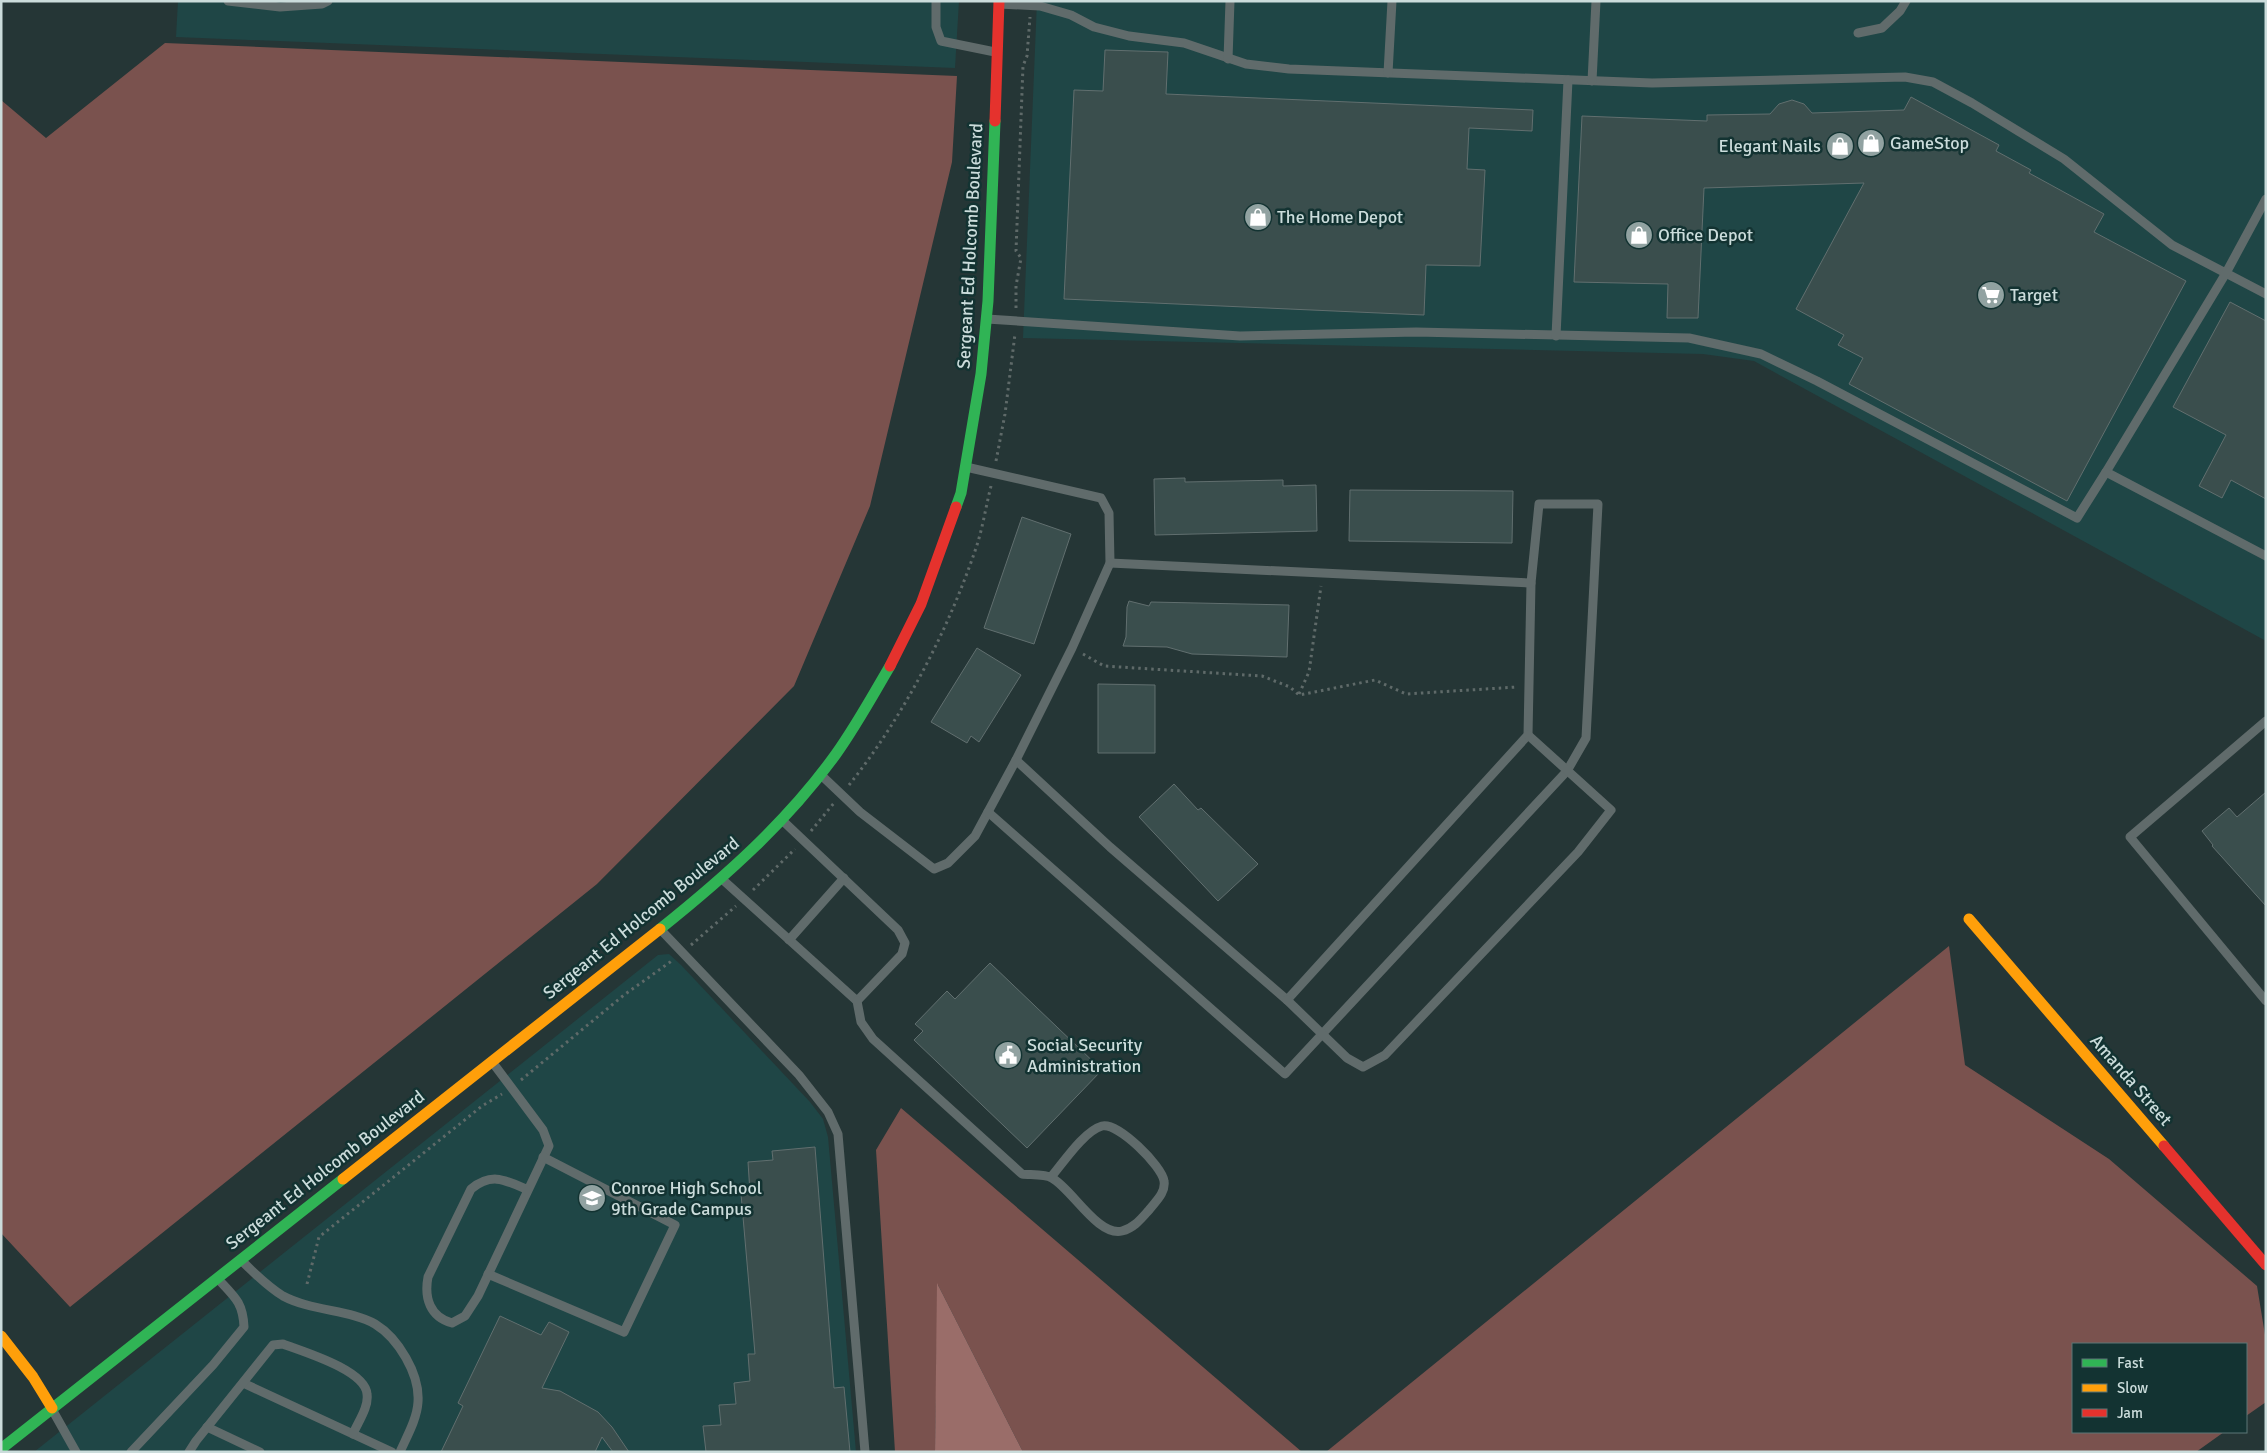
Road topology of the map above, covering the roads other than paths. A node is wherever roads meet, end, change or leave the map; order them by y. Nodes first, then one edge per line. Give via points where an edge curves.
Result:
1 (228, 1) edge
2 (328, 1) edge
3 (936, 1) edge
4 (1061, 1) edge
5 (1230, 1) edge
6 (1392, 1) edge
7 (1596, 1) edge
8 (1906, 1) edge
9 (999, 2) edge
10 (1061, 12) junction
11 (1858, 32) dead end
12 (998, 52) junction
13 (1228, 58) junction
14 (1388, 73) junction
15 (1568, 80) junction
16 (1592, 81) junction
17 (2266, 199) edge
18 (2226, 274) junction
19 (2266, 294) edge
20 (986, 319) junction
21 (1556, 336) junction
22 (966, 467) junction
23 (2106, 472) junction
24 (2266, 556) edge
25 (1110, 563) junction
26 (1530, 583) junction
27 (2264, 726) edge
28 (1528, 735) junction
29 (1016, 760) junction
30 (1567, 771) junction
31 (820, 774) junction
32 (988, 812) junction
33 (782, 819) junction
34 (721, 878) junction
35 (844, 878) junction
36 (1970, 919) dead end
37 (660, 929) junction
38 (788, 940) junction
39 (1287, 1000) junction
40 (857, 1001) junction
41 (2266, 1001) edge
42 (1323, 1033) junction
43 (491, 1061) junction
44 (543, 1157) junction
45 (1052, 1177) junction
46 (528, 1190) junction
47 (240, 1259) junction
48 (2266, 1265) edge
49 (488, 1274) junction
50 (217, 1278) junction
51 (1, 1336) edge
52 (242, 1383) junction
53 (52, 1408) junction
54 (207, 1427) junction
55 (353, 1434) junction
56 (1, 1449) edge
57 (76, 1452) edge
58 (131, 1452) edge
59 (189, 1452) edge
60 (260, 1452) edge
61 (392, 1452) edge
62 (400, 1452) edge
63 (865, 1452) edge

1 - 2 lane via 280,7
3 - 12 lane via 936,27 941,41
4 - 10 lane
5 - 13 lane
6 - 14 lane
7 - 16 lane
8 - 11 lane via 1882,28
9 - 10 lane
9 - 12 street, Sergeant Ed Holcomb Boulevard
10 - 13 lane via 1094,27 1129,36 1184,43
12 - 20 street, Sergeant Ed Holcomb Boulevard
13 - 14 lane via 1246,64 1290,69
14 - 15 lane
15 - 16 lane
15 - 21 lane
16 - 18 lane via 1652,83 1905,77 1933,82 2064,159 2172,245
17 - 18 lane
18 - 19 lane
18 - 23 lane
20 - 21 lane via 1240,336 1416,332
20 - 22 street, Sergeant Ed Holcomb Boulevard
21 - 23 lane via 1689,338 1761,354 2077,518
22 - 25 lane via 1101,498 1109,513
22 - 31 street, Sergeant Ed Holcomb Boulevard via 961,493 921,604 869,702
23 - 24 lane
25 - 26 lane
25 - 29 lane
26 - 28 lane
26 - 30 lane via 1539,504 1598,504 1586,738
27 - 41 lane via 2130,837
28 - 30 lane
28 - 39 lane
29 - 32 lane
29 - 39 lane via 1110,847
30 - 42 lane
30 - 42 lane via 1611,810 1578,852 1386,1055 1362,1067 1347,1058
31 - 32 lane via 860,812 934,870 948,863 975,836
31 - 33 street, Sergeant Ed Holcomb Boulevard
32 - 42 lane via 1284,1074
33 - 34 street, Sergeant Ed Holcomb Boulevard
33 - 35 lane
34 - 37 street, Sergeant Ed Holcomb Boulevard
34 - 38 lane
35 - 38 lane
35 - 40 lane via 898,930 905,943 902,954
36 - 48 street, Amanda Street
37 - 43 street, Sergeant Ed Holcomb Boulevard
37 - 63 lane via 799,1075 828,1112 838,1134
38 - 40 lane
39 - 42 lane
40 - 45 lane via 862,1022 872,1039 1022,1174
43 - 44 lane via 543,1130 548,1146
43 - 47 street, Sergeant Ed Holcomb Boulevard
44 - 46 lane
44 - 49 lane via 675,1225 624,1332
45 - 45 lane via 1107,1230 1122,1231 1137,1224 1162,1195 1165,1183 1159,1168 1145,1154 1115,1128 1102,1126 1086,1136
46 - 49 lane
46 - 49 lane via 505,1180 490,1178 471,1189 428,1277 426,1289 430,1308 442,1320 452,1323 465,1316
47 - 50 street, Sergeant Ed Holcomb Boulevard
47 - 62 lane via 262,1281 284,1296 314,1308 374,1324 404,1354 418,1401 413,1423
50 - 53 street, Sergeant Ed Holcomb Boulevard
50 - 58 lane via 238,1300 244,1312 244,1327
51 - 53 street
52 - 54 lane
52 - 55 lane
52 - 55 lane via 273,1345 284,1344 352,1373 364,1384 367,1394
53 - 56 street, Sergeant Ed Holcomb Boulevard
53 - 57 lane
54 - 59 lane
54 - 60 lane
55 - 61 lane

